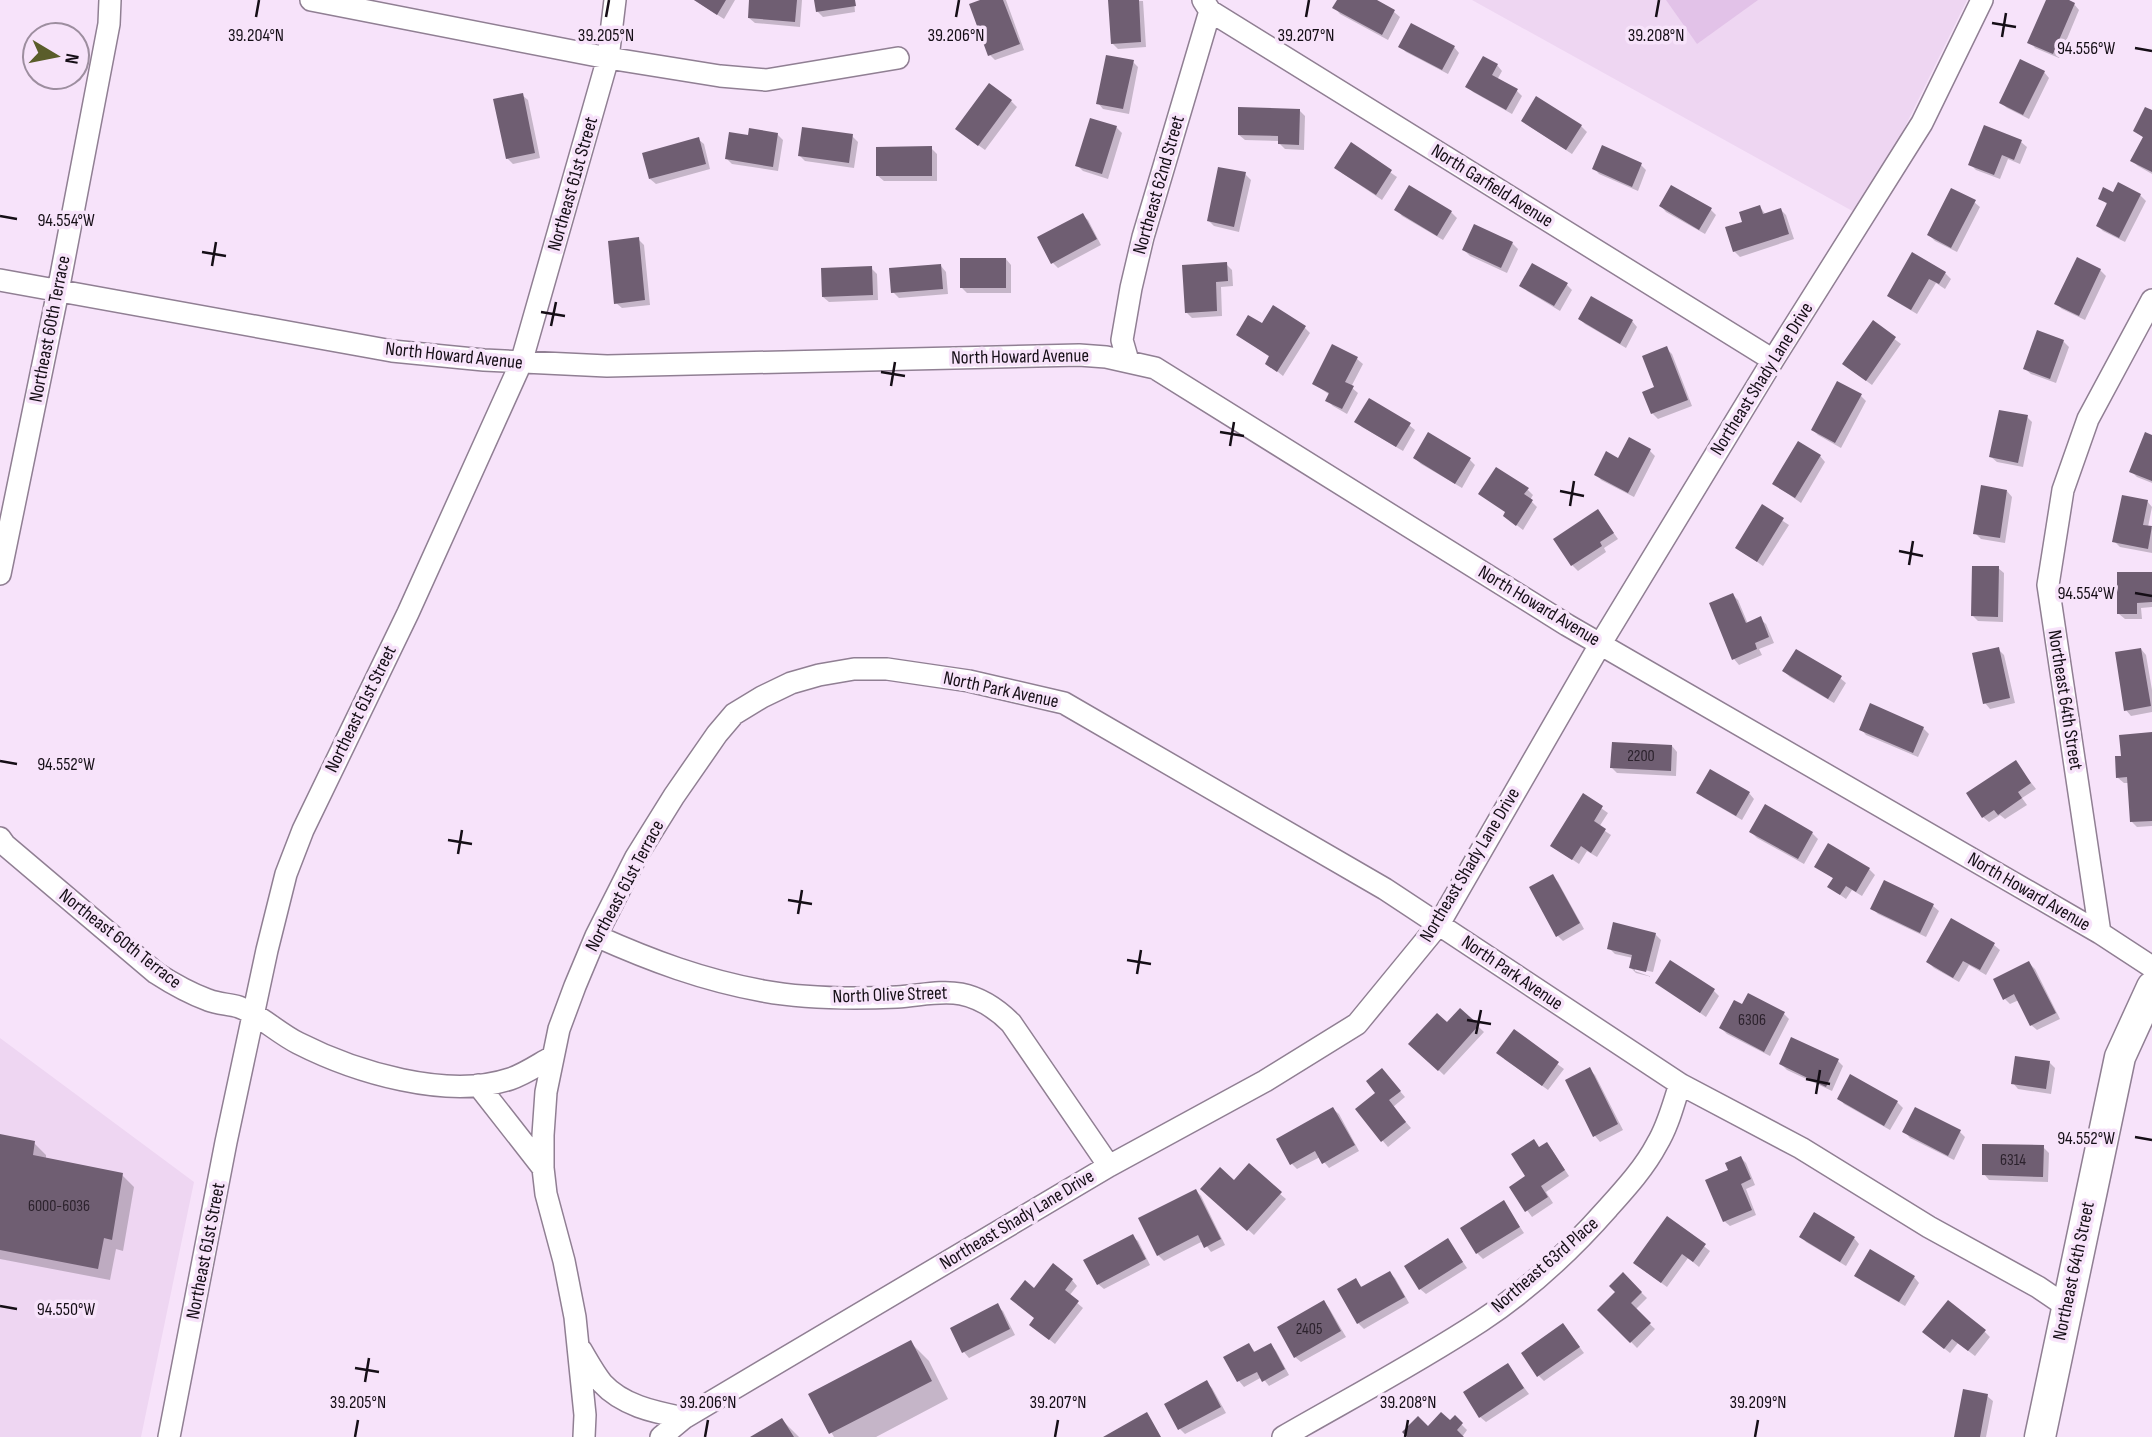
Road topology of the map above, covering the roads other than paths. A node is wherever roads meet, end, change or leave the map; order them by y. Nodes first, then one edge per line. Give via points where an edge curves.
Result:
1 (110, 0) edge
2 (311, 0) edge
3 (615, 0) edge
4 (1982, 0) edge
5 (1206, 6) edge
6 (608, 58) junction
7 (898, 58) dead end
8 (0, 280) edge
9 (58, 291) junction
10 (2152, 300) edge
11 (1773, 360) junction
12 (1128, 361) junction
13 (521, 363) junction
14 (0, 574) edge
15 (1601, 643) junction
16 (819, 675) joint
17 (0, 838) edge
18 (1439, 924) junction
19 (2100, 933) junction
20 (596, 936) junction
21 (2152, 967) edge
22 (2152, 986) edge
23 (255, 1016) junction
24 (552, 1057) junction
25 (1680, 1084) junction
26 (478, 1085) junction
27 (1109, 1166) junction
28 (543, 1168) junction
29 (2066, 1306) junction
30 (579, 1348) junction
31 (684, 1418) junction
32 (169, 1437) edge
33 (584, 1437) edge
34 (661, 1437) edge
35 (1283, 1437) edge
36 (2040, 1437) edge

1 - 9 street, Northeast 60th Terrace
2 - 6 street
3 - 6 street, Northeast 61st Street
4 - 11 street, Northeast Shady Lane Drive via 1922,123
5 - 11 street, North Garfield Avenue
5 - 12 street, Northeast 62nd Street via 1134,276 1122,340
6 - 7 street via 766,80
6 - 13 street, Northeast 61st Street
8 - 9 street, North Howard Avenue
9 - 13 street, North Howard Avenue via 391,351
9 - 14 street, Northeast 60th Terrace
10 - 19 street, Northeast 64th Street via 2088,419 2063,490 2048,585
11 - 15 street, Northeast Shady Lane Drive
12 - 13 street, North Howard Avenue via 1079,355 694,365
12 - 15 street, North Howard Avenue via 1155,368
13 - 23 street, Northeast 61st Street via 303,830 283,886
15 - 18 street, Northeast Shady Lane Drive
15 - 19 street, North Howard Avenue
16 - 18 street, North Park Avenue via 887,669 969,681 1064,703
16 - 20 street, Northeast 61st Terrace via 762,696 734,714 636,857
17 - 23 street, Northeast 60th Terrace via 156,973 181,989
18 - 25 street, North Park Avenue
18 - 27 street, Northeast Shady Lane Drive via 1357,1024 1265,1081
19 - 21 street
20 - 24 street, Northeast 61st Terrace
20 - 27 street, North Olive Street via 650,961 764,991 862,998 948,992 976,998 1011,1023
22 - 29 street, Northeast 64th Street via 2120,1057
23 - 26 street via 298,1043 393,1077 442,1086
23 - 32 street, Northeast 61st Street
24 - 26 street via 513,1079
24 - 28 street, Northeast 61st Terrace
25 - 29 street, North Park Avenue via 1801,1148
25 - 35 street, Northeast 63rd Place via 1657,1146 1631,1182 1561,1256 1482,1320
26 - 28 street, Northeast 61st Terrace
27 - 31 street, Northeast Shady Lane Drive
28 - 30 street, Northeast 61st Terrace
29 - 36 street, Northeast 64th Street
30 - 31 street, Northeast 61st Terrace via 603,1383 624,1399 649,1411
30 - 33 street, Northeast 61st Terrace
31 - 34 street, Northeast Shady Lane Drive

